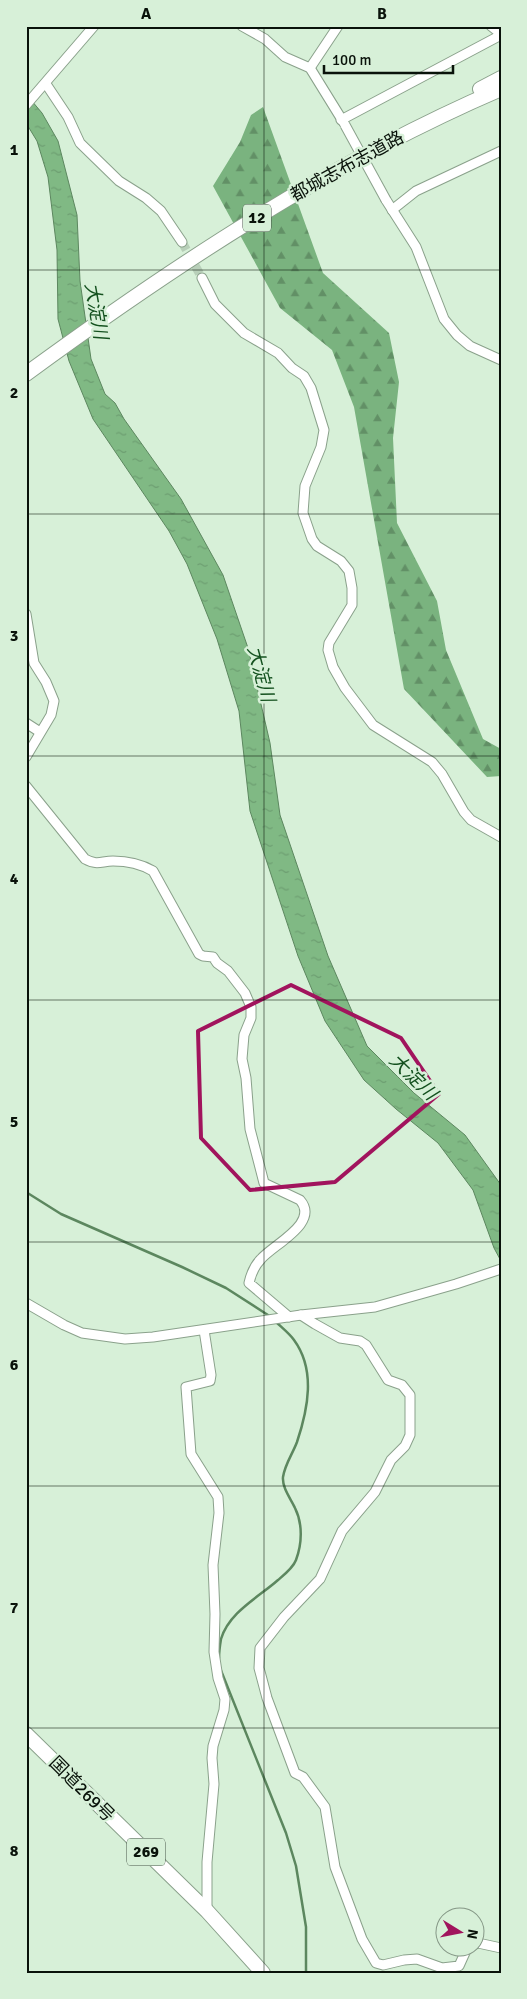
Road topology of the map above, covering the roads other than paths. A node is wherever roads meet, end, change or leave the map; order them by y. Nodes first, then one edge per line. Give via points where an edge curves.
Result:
1 (94, 26) edge
2 (242, 26) edge
3 (338, 26) edge
4 (491, 26) edge
5 (501, 34) edge
6 (310, 68) junction
7 (501, 78) edge
8 (46, 84) junction
9 (501, 89) edge
10 (501, 97) edge
11 (26, 105) edge
12 (343, 122) junction
13 (386, 143) junction
14 (501, 151) edge
15 (392, 210) junction
16 (182, 242) tunnel mouth
17 (202, 278) tunnel mouth
18 (501, 360) edge
19 (28, 372) edge
20 (26, 614) edge
21 (26, 723) edge
22 (40, 732) junction
23 (26, 757) edge
24 (26, 786) edge
25 (501, 837) edge
26 (498, 1270) edge
27 (26, 1303) edge
28 (301, 1315) junction
29 (284, 1318) junction
30 (204, 1330) junction
31 (26, 1734) edge
32 (207, 1911) junction
33 (484, 1944) edge
34 (501, 1948) edge
35 (464, 1956) edge
36 (263, 1973) edge

1 - 8 street
2 - 6 street via 265,38 285,57
3 - 6 street
4 - 5 street
5 - 12 street
6 - 12 street
7 - 13 highway
8 - 11 street
8 - 16 street via 68,117 80,143 118,181 161,211
9 - 13 highway, 都城志布志道路 / 12
10 - 13 highway
12 - 15 street, bridge
13 - 19 highway, 都城志布志道路 / 12 via 310,184 217,242
14 - 15 street via 416,191
15 - 18 street via 416,247 444,319 470,346
17 - 25 street via 215,304 244,333 278,353 304,376 310,388 324,430 321,447 305,486 303,513 317,546 341,561 349,571 352,588 352,605 329,643 333,667 372,725 432,762 471,820
20 - 22 street via 34,663 54,701 50,716
21 - 22 street
22 - 23 street
24 - 29 street via 85,859 93,863 128,862 153,871 199,954 213,957 245,993 251,1007 251,1018 244,1035 242,1059 250,1129 264,1183 300,1200 305,1211 297,1228 261,1259 249,1283
26 - 28 street via 375,1306
27 - 30 street via 64,1326 100,1336 125,1339
28 - 29 street
28 - 35 street via 340,1338 366,1345 388,1380 402,1385 410,1395 410,1435 405,1446 391,1460 376,1492 342,1531 320,1579 260,1648 259,1668 296,1773 325,1807 335,1867 362,1939 376,1963 383,1965 417,1959 442,1968 459,1966
29 - 30 street
30 - 32 street via 210,1381 186,1387 191,1454 218,1496 213,1565 214,1652 225,1699 213,1746
31 - 32 highway, 国道269号 / 269
32 - 36 highway, 国道269号 / 269
33 - 34 street

